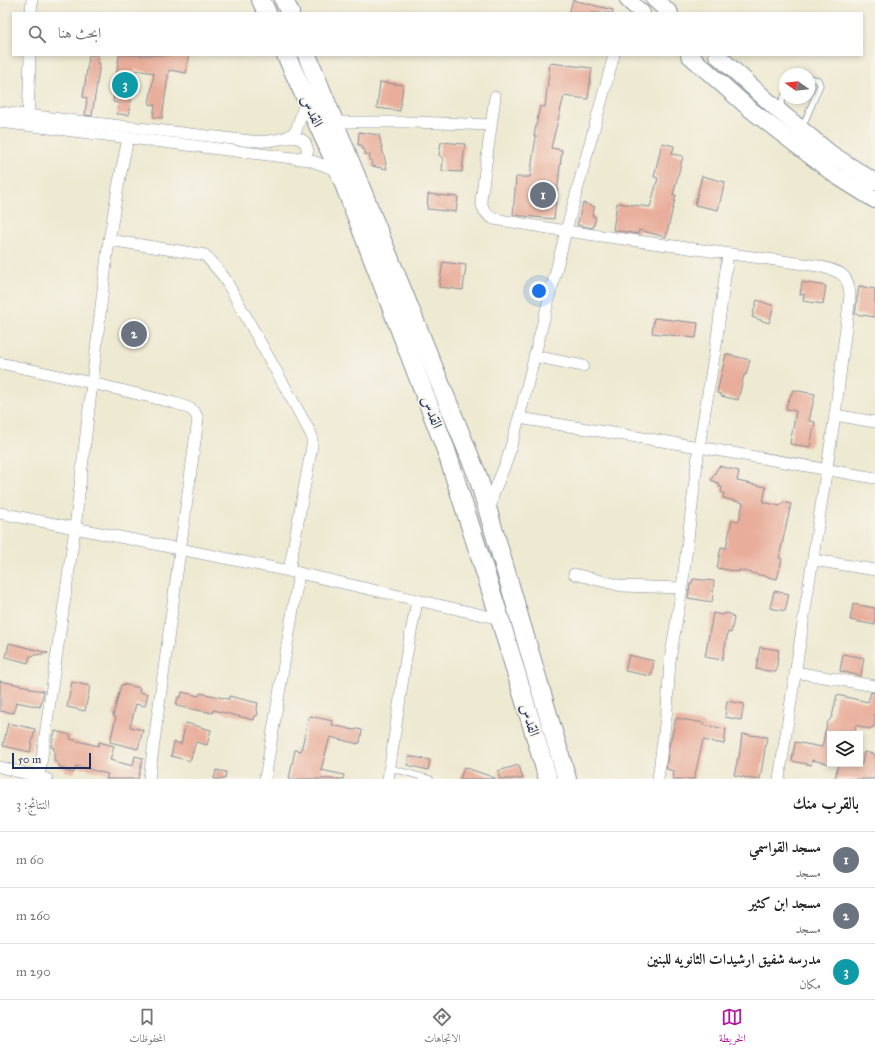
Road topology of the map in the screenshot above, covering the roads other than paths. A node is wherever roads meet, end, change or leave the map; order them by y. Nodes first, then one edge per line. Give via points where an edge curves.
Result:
1 (32, 0) edge
2 (261, 0) edge
3 (284, 0) edge
4 (655, 0) edge
5 (32, 12) edge
6 (267, 12) edge
7 (290, 12) edge
8 (669, 12) edge
9 (30, 56) edge
10 (286, 56) edge
11 (307, 56) edge
12 (614, 56) edge
13 (690, 56) edge
14 (718, 56) edge
15 (815, 79) edge
16 (495, 97) dead end
17 (815, 97) edge
18 (306, 100) junction
19 (781, 104) edge
20 (812, 104) edge
21 (778, 110) junction
22 (0, 112) edge
23 (28, 121) junction
24 (0, 122) edge
25 (334, 122) junction
26 (491, 125) junction
27 (801, 129) junction
28 (287, 137) junction
29 (128, 138) junction
30 (292, 158) junction
31 (339, 171) junction
32 (875, 182) edge
33 (875, 200) edge
34 (566, 231) junction
35 (109, 240) junction
36 (728, 254) junction
37 (534, 356) junction
38 (0, 363) edge
39 (583, 366) dead end
40 (92, 383) junction
41 (835, 415) junction
42 (519, 418) junction
43 (875, 422) edge
44 (699, 447) junction
45 (827, 469) junction
46 (501, 473) junction
47 (478, 478) junction
48 (875, 478) edge
49 (0, 513) edge
50 (489, 516) junction
51 (76, 528) junction
52 (181, 548) junction
53 (814, 560) junction
54 (875, 570) edge
55 (294, 572) junction
56 (574, 574) dead end
57 (682, 588) junction
58 (417, 601) junction
59 (500, 619) junction
60 (795, 672) junction
61 (875, 686) edge
62 (0, 767) edge
63 (389, 773) edge
64 (43, 778) edge
65 (149, 779) edge
66 (265, 779) edge
67 (430, 779) edge
68 (548, 779) edge
69 (567, 779) edge
70 (658, 779) edge
71 (779, 779) edge

1 - 5 street
2 - 6 main road
3 - 7 main road
4 - 8 main road
9 - 23 street
10 - 18 main road, القدس
11 - 25 main road, القدس
12 - 34 street
13 - 33 main road via 751,110 834,174
14 - 21 main road
15 - 17 lane via 820,85
16 - 26 street
18 - 28 street via 296,131
18 - 31 main road, القدس
19 - 21 lane
20 - 27 lane
21 - 27 main road
22 - 23 street
23 - 24 street
23 - 28 street via 251,141
23 - 29 street
25 - 26 street
25 - 47 main road, القدس
26 - 34 street via 480,200 485,212 494,219
27 - 32 main road via 830,153
28 - 30 street via 298,138 306,142 308,147 304,157
29 - 30 street
29 - 35 street
30 - 31 street via 310,160
31 - 59 main road, القدس via 446,450
34 - 36 street
34 - 37 street
35 - 40 street
35 - 55 street via 205,255 224,276 312,436
36 - 41 street via 818,266 830,269 846,278 850,284
36 - 44 street
37 - 39 street
37 - 42 street
38 - 40 street
40 - 51 street
40 - 52 street via 175,403 195,413 198,419
41 - 43 street
41 - 45 street
42 - 44 street
42 - 46 street
44 - 45 street
44 - 57 street
45 - 48 street
45 - 53 street
46 - 47 street via 488,478
46 - 50 street
47 - 50 main road, القدس
49 - 51 street
50 - 69 main road, القدس
51 - 52 street
51 - 64 street
52 - 55 street
52 - 65 street
53 - 54 street
53 - 60 street
55 - 58 street
55 - 66 street
56 - 57 street via 622,586
57 - 70 street via 670,660
58 - 59 street
58 - 63 street
59 - 68 main road, القدس
60 - 61 street
60 - 71 street
62 - 64 street
63 - 67 lane

